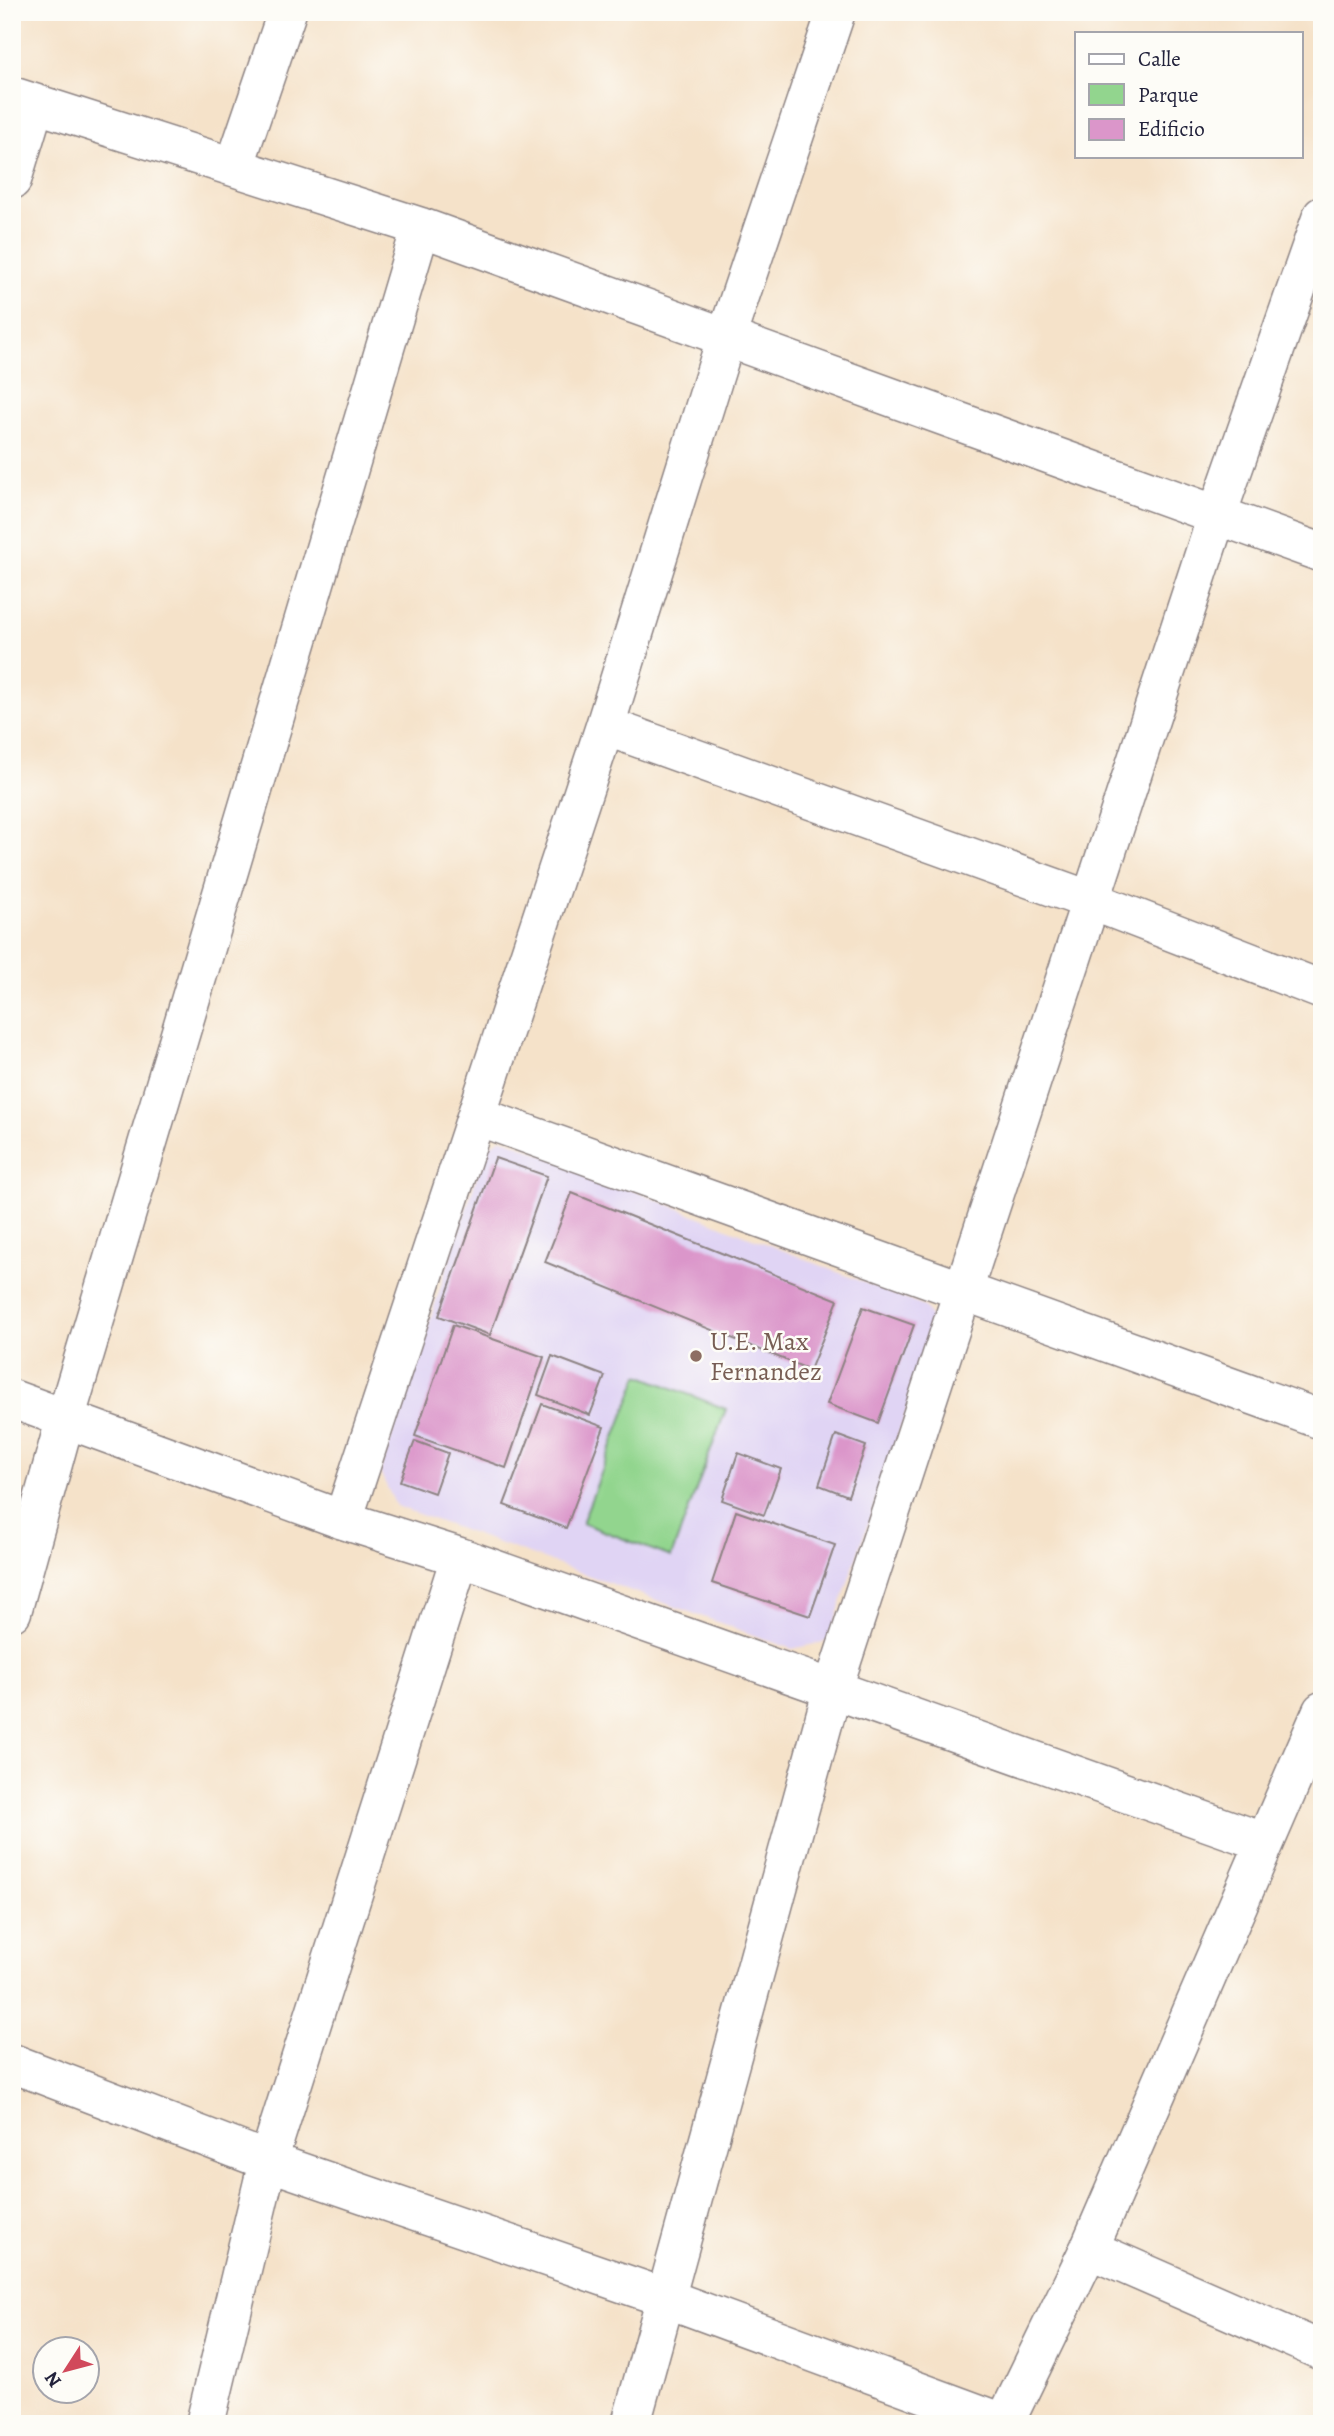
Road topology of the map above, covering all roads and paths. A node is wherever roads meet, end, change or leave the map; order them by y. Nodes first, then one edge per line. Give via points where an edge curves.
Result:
1 (287, 12) edge
2 (836, 12) edge
3 (24, 100) edge
4 (235, 165) junction
5 (12, 180) edge
6 (1322, 216) edge
7 (421, 227) junction
8 (727, 335) junction
9 (1217, 515) junction
10 (1322, 553) edge
11 (605, 726) junction
12 (1092, 901) junction
13 (1322, 990) edge
14 (477, 1116) junction
15 (964, 1290) junction
16 (12, 1399) edge
17 (65, 1420) junction
18 (1322, 1420) edge
19 (343, 1520) junction
20 (460, 1558) junction
21 (12, 1612) edge
22 (832, 1691) junction
23 (1322, 1711) edge
24 (1264, 1842) junction
25 (12, 2063) edge
26 (268, 2161) junction
27 (1089, 2249) junction
28 (663, 2297) junction
29 (1322, 2351) edge
30 (1004, 2423) edge
31 (205, 2424) edge
32 (631, 2424) edge

1 - 4 street
2 - 8 street
3 - 4 street
3 - 5 street
4 - 7 street
6 - 9 street
7 - 8 street
7 - 17 street
8 - 9 street
8 - 11 street
9 - 10 street
9 - 12 street
11 - 12 street
11 - 14 street
12 - 13 street
12 - 15 street
14 - 15 street
14 - 19 street
15 - 18 street
15 - 22 street
16 - 17 street
17 - 19 street
17 - 21 street
19 - 20 street
20 - 22 street
20 - 26 street
22 - 24 street
22 - 28 street
23 - 24 street
24 - 27 street
25 - 26 street
26 - 28 street
26 - 31 street
27 - 29 street
27 - 30 street
28 - 30 street
28 - 32 street

